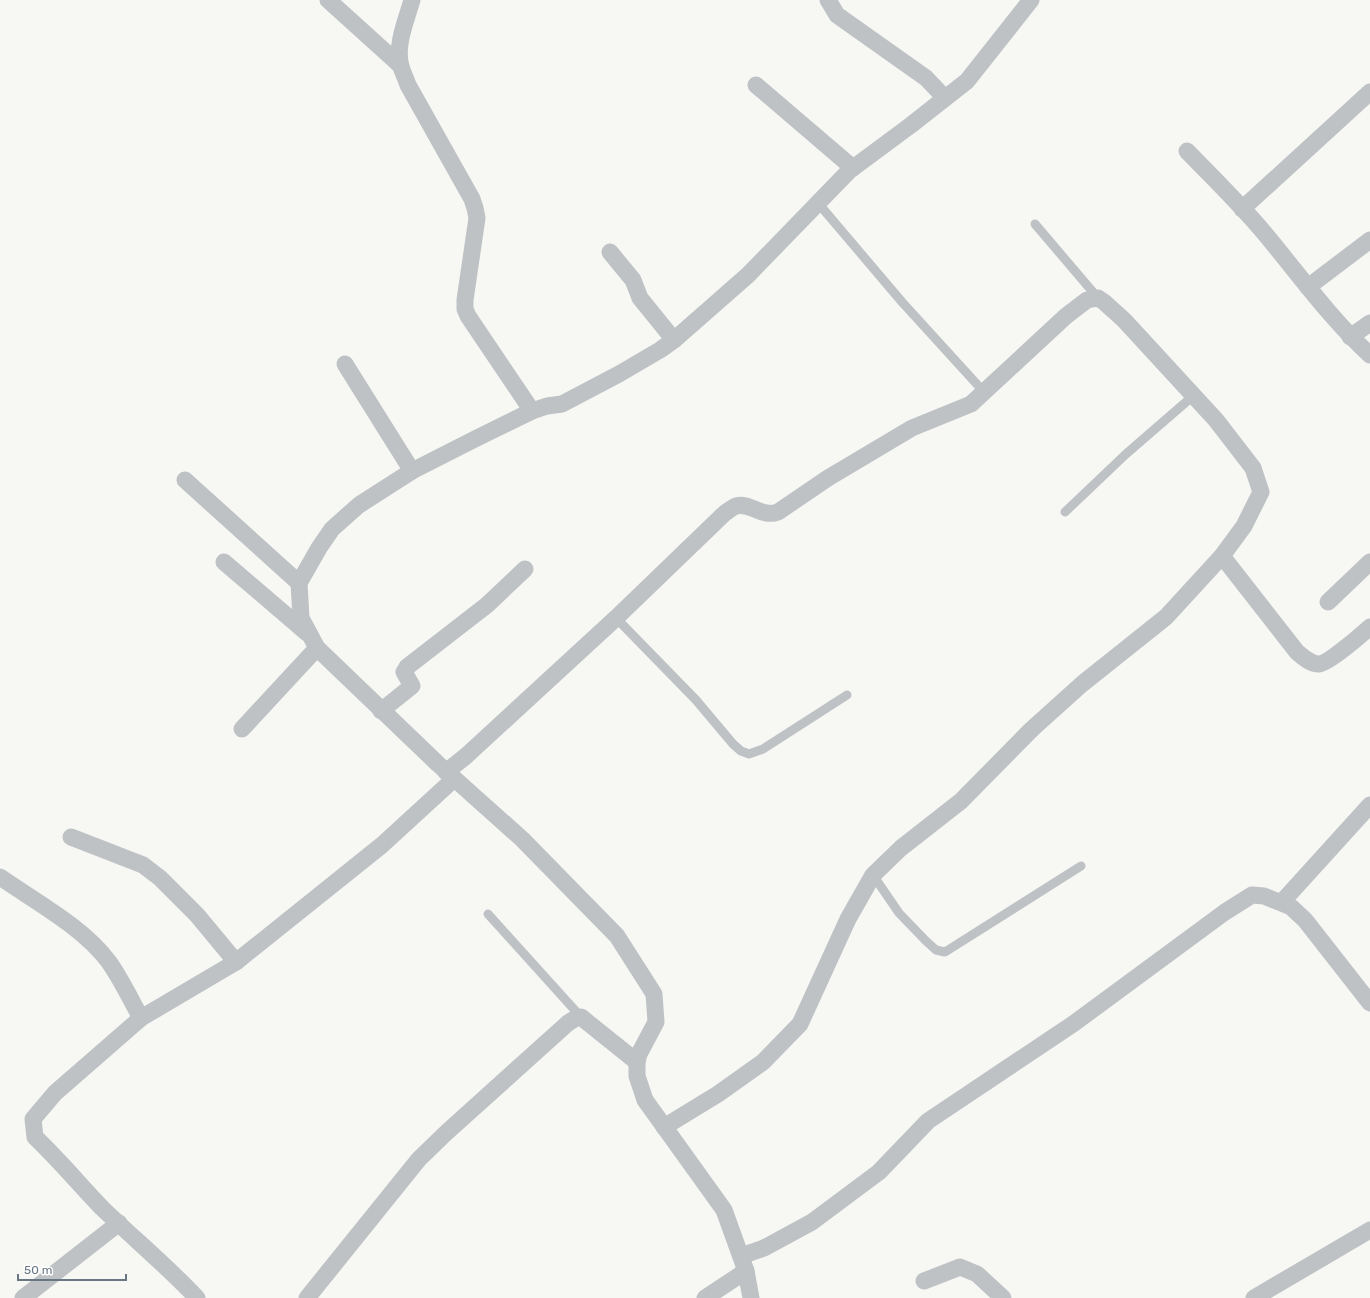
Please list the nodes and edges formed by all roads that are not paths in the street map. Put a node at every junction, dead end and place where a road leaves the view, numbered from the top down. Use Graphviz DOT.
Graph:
graph roads {
  1 [pos="328,0"];
  2 [pos="412,0"];
  3 [pos="828,0"];
  4 [pos="1031,0"];
  5 [pos="401,66"];
  6 [pos="756,85"];
  7 [pos="1370,92"];
  8 [pos="945,98"];
  9 [pos="1187,150"];
  10 [pos="853,168"];
  11 [pos="818,203"];
  12 [pos="1242,209"];
  13 [pos="1035,224"];
  14 [pos="1370,240"];
  15 [pos="610,252"];
  16 [pos="1308,288"];
  17 [pos="1098,298"];
  18 [pos="1370,323"];
  19 [pos="1350,337"];
  20 [pos="674,340"];
  21 [pos="1370,355"];
  22 [pos="345,364"];
  23 [pos="984,392"];
  24 [pos="1193,396"];
  25 [pos="532,411"];
  26 [pos="412,472"];
  27 [pos="185,480"];
  28 [pos="1065,512"];
  29 [pos="1222,556"];
  30 [pos="224,562"];
  31 [pos="1370,562"];
  32 [pos="525,570"];
  33 [pos="299,583"];
  34 [pos="1328,602"];
  35 [pos="616,618"];
  36 [pos="1370,627"];
  37 [pos="313,641"];
  38 [pos="847,695"];
  39 [pos="381,711"];
  40 [pos="242,729"];
  41 [pos="450,775"];
  42 [pos="1370,805"];
  43 [pos="71,837"];
  44 [pos="1081,866"];
  45 [pos="873,875"];
  46 [pos="0,877"];
  47 [pos="1282,902"];
  48 [pos="488,914"];
  49 [pos="236,962"];
  50 [pos="1370,1003"];
  51 [pos="581,1017"];
  52 [pos="141,1018"];
  53 [pos="637,1062"];
  54 [pos="664,1127"];
  55 [pos="119,1223"];
  56 [pos="1370,1230"];
  57 [pos="744,1263"];
  58 [pos="924,1281"];
  59 [pos="24,1298"];
  60 [pos="197,1298"];
  61 [pos="307,1298"];
  62 [pos="705,1298"];
  63 [pos="751,1298"];
  64 [pos="1003,1298"];
  65 [pos="1254,1298"];
  1 -- 5 [label="street"];
  2 -- 5 [label="street"];
  3 -- 8 [label="street"];
  4 -- 8 [label="street"];
  5 -- 25 [label="street"];
  6 -- 10 [label="street"];
  7 -- 12 [label="street"];
  8 -- 10 [label="street"];
  9 -- 12 [label="street"];
  10 -- 11 [label="street"];
  11 -- 20 [label="street"];
  11 -- 23 [label="lane"];
  12 -- 16 [label="street"];
  13 -- 17 [label="lane"];
  14 -- 16 [label="street"];
  15 -- 20 [label="street"];
  16 -- 19 [label="street"];
  17 -- 23 [label="street"];
  17 -- 24 [label="street"];
  18 -- 19 [label="street"];
  19 -- 21 [label="street"];
  20 -- 25 [label="street"];
  22 -- 26 [label="street"];
  23 -- 35 [label="street"];
  24 -- 28 [label="lane"];
  24 -- 29 [label="street"];
  25 -- 26 [label="street"];
  26 -- 33 [label="street"];
  27 -- 33 [label="street"];
  29 -- 36 [label="street"];
  29 -- 45 [label="street"];
  30 -- 37 [label="street"];
  31 -- 34 [label="street"];
  32 -- 39 [label="street"];
  33 -- 37 [label="street"];
  35 -- 38 [label="lane"];
  35 -- 41 [label="street"];
  37 -- 39 [label="street"];
  37 -- 40 [label="street"];
  39 -- 41 [label="street"];
  41 -- 49 [label="street"];
  41 -- 53 [label="street"];
  42 -- 47 [label="street"];
  43 -- 49 [label="street"];
  44 -- 45 [label="lane"];
  45 -- 54 [label="street"];
  46 -- 52 [label="street"];
  47 -- 50 [label="street"];
  47 -- 57 [label="street"];
  48 -- 51 [label="lane"];
  49 -- 52 [label="street"];
  51 -- 53 [label="street"];
  51 -- 61 [label="street"];
  52 -- 55 [label="street"];
  53 -- 54 [label="street"];
  54 -- 57 [label="street"];
  55 -- 59 [label="street"];
  55 -- 60 [label="street"];
  56 -- 65 [label="street"];
  57 -- 62 [label="street"];
  57 -- 63 [label="street"];
  58 -- 64 [label="street"];
}
